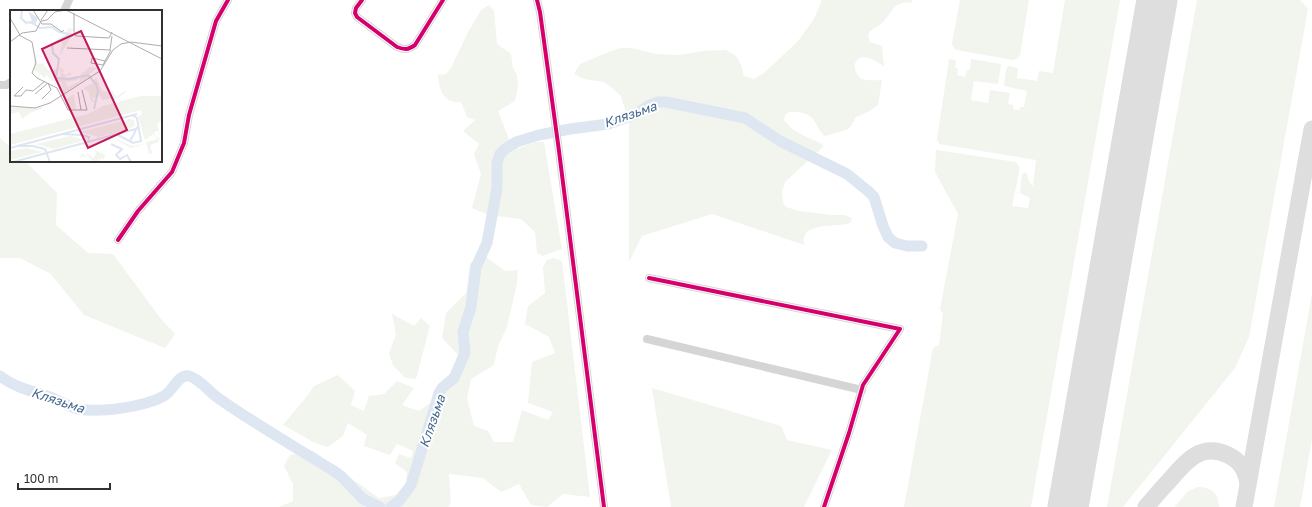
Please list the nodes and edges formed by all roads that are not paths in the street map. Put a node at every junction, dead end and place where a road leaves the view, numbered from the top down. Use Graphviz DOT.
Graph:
graph roads {
  1 [pos="69,0"];
  2 [pos="228,0"];
  3 [pos="362,0"];
  4 [pos="443,0"];
  5 [pos="537,0"];
  6 [pos="64,10"];
  7 [pos="10,83"];
  8 [pos="0,85"];
  9 [pos="118,240"];
  10 [pos="649,278"];
  11 [pos="647,339"];
  12 [pos="862,390"];
  13 [pos="604,507"];
  14 [pos="824,507"];
  1 -- 6 [label="street"];
  2 -- 9 [label="street"];
  3 -- 4 [label="street"];
  5 -- 13 [label="street"];
  7 -- 8 [label="street"];
  10 -- 12 [label="street"];
  11 -- 12 [label="street"];
  12 -- 14 [label="street"];
}
